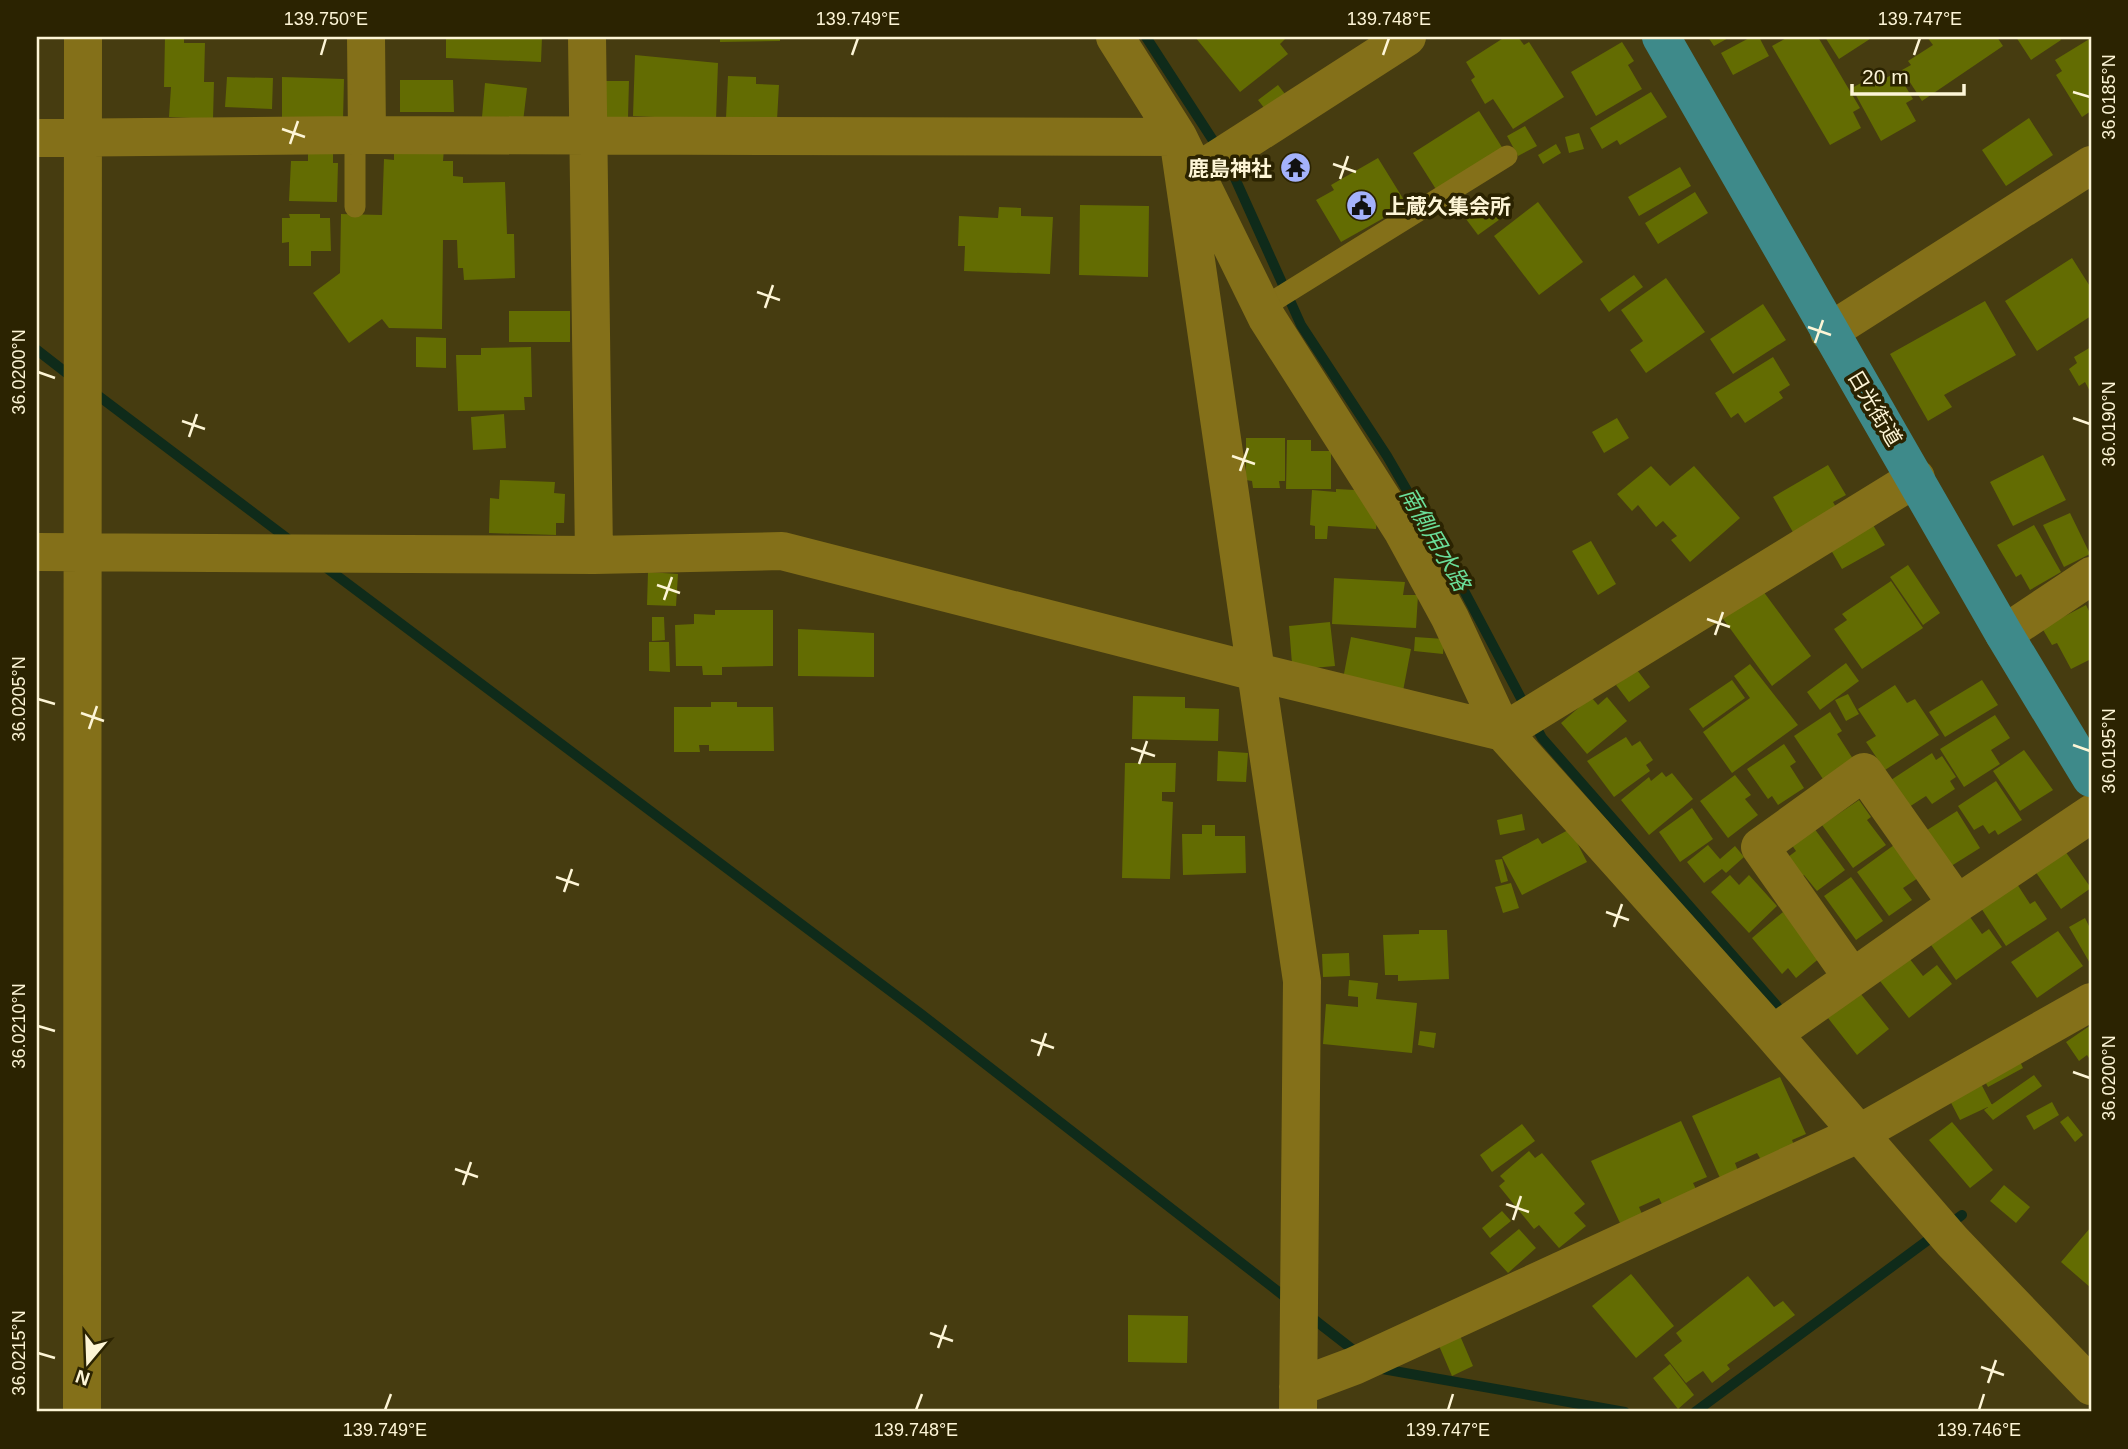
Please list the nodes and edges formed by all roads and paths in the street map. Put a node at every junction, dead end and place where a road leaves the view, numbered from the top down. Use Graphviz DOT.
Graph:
graph roads {
  1 [pos="83,37"];
  2 [pos="366,37"];
  3 [pos="587,37"];
  4 [pos="1115,37"];
  5 [pos="1407,37"];
  6 [pos="1661,37"];
  7 [pos="361,135"];
  8 [pos="587,136"];
  9 [pos="1178,136"];
  10 [pos="83,137"];
  11 [pos="37,138"];
  12 [pos="1507,156"];
  13 [pos="1218,159"];
  14 [pos="2091,165"];
  15 [pos="355,207"];
  16 [pos="1268,305"];
  17 [pos="1829,332"];
  18 [pos="1916,478"];
  19 [pos="37,552"];
  20 [pos="83,552"];
  21 [pos="594,555"];
  22 [pos="2091,576"];
  23 [pos="2004,634"];
  24 [pos="1256,672"];
  25 [pos="1521,721"];
  26 [pos="2091,779"];
  27 [pos="2091,814"];
  28 [pos="1957,904"];
  29 [pos="1852,977"];
  30 [pos="2091,1002"];
  31 [pos="1773,1034"];
  32 [pos="1860,1133"];
  33 [pos="2091,1386"];
  34 [pos="2091,1391"];
  35 [pos="1298,1400"];
  36 [pos="82,1412"];
  37 [pos="2091,1412"];
  1 -- 10 [label="street"];
  2 -- 7 [label="street"];
  3 -- 8 [label="street"];
  4 -- 9 [label="street"];
  5 -- 13 [label="street"];
  6 -- 17 [label="highway, 日光街道"];
  7 -- 8 [label="street"];
  7 -- 10 [label="street"];
  7 -- 15 [label="lane"];
  8 -- 9 [label="street"];
  8 -- 21 [label="street"];
  9 -- 13 [label="street"];
  9 -- 24 [label="street"];
  10 -- 11 [label="street"];
  10 -- 20 [label="street"];
  12 -- 16 [label="lane"];
  13 -- 16 [label="street"];
  14 -- 17 [label="street"];
  16 -- 25 [label="street"];
  17 -- 18 [label="highway, 日光街道"];
  18 -- 23 [label="highway, 日光街道"];
  18 -- 25 [label="street"];
  19 -- 20 [label="street"];
  20 -- 21 [label="street"];
  20 -- 36 [label="street"];
  21 -- 24 [label="street"];
  22 -- 23 [label="street"];
  23 -- 26 [label="highway, 日光街道"];
  24 -- 25 [label="street"];
  24 -- 35 [label="street"];
  25 -- 31 [label="street"];
  27 -- 28 [label="street"];
  28 -- 29 [label="street"];
  28 -- 29 [label="street"];
  29 -- 31 [label="street"];
  30 -- 32 [label="street"];
  31 -- 32 [label="street"];
  32 -- 33 [label="street"];
  32 -- 35 [label="street"];
  34 -- 37 [label="street"];
}
